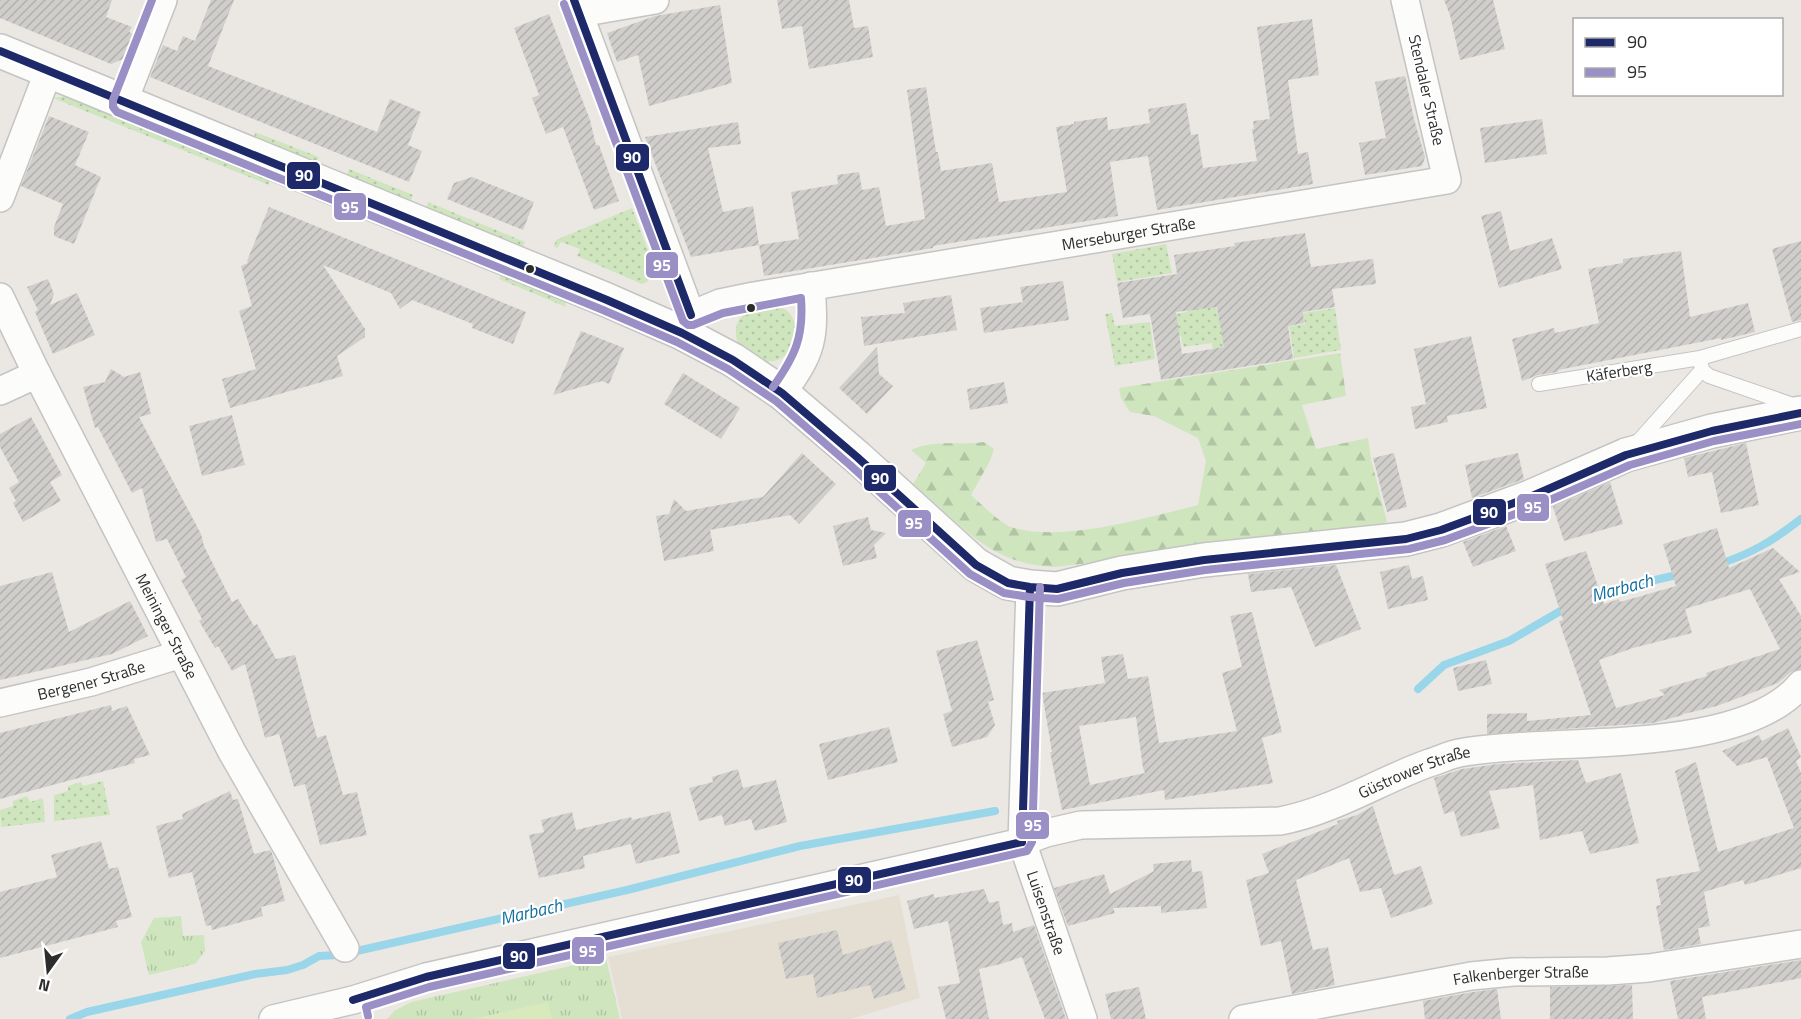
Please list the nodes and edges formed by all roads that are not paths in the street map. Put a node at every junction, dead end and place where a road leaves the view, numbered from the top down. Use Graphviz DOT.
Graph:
graph roads {
  1 [pos="163,0"];
  2 [pos="655,0"];
  3 [pos="1406,0"];
  4 [pos="577,7"];
  5 [pos="0,51"];
  6 [pos="48,70"];
  7 [pos="123,103"];
  8 [pos="1447,180"];
  9 [pos="0,198"];
  10 [pos="811,286"];
  11 [pos="0,297"];
  12 [pos="686,324"];
  13 [pos="1801,329"];
  14 [pos="1701,364"];
  15 [pos="37,374"];
  16 [pos="1539,384"];
  17 [pos="0,391"];
  18 [pos="782,393"];
  19 [pos="1801,407"];
  20 [pos="1801,413"];
  21 [pos="1626,455"];
  22 [pos="1030,587"];
  23 [pos="181,654"];
  24 [pos="1801,684"];
  25 [pos="0,703"];
  26 [pos="1022,842"];
  27 [pos="1801,944"];
  28 [pos="345,948"];
  29 [pos="356,1009"];
  30 [pos="273,1019"];
  31 [pos="1083,1019"];
  32 [pos="1243,1019"];
  1 -- 7 [label="street"];
  2 -- 4 [label="street"];
  3 -- 8 [label="street, Stendaler Straße"];
  4 -- 12 [label="street"];
  5 -- 6 [label="street"];
  6 -- 7 [label="street"];
  6 -- 9 [label="street"];
  7 -- 12 [label="street"];
  8 -- 10 [label="street, Merseburger Straße"];
  10 -- 12 [label="street, Merseburger Straße"];
  10 -- 18 [label="street"];
  11 -- 15 [label="street, Meininger Straße"];
  12 -- 18 [label="street"];
  13 -- 14 [label="lane, Käferberg"];
  14 -- 16 [label="lane, Käferberg"];
  14 -- 19 [label="lane"];
  14 -- 21 [label="lane"];
  15 -- 17 [label="street"];
  15 -- 23 [label="street, Meininger Straße"];
  18 -- 22 [label="street"];
  20 -- 21 [label="street"];
  21 -- 22 [label="street"];
  22 -- 26 [label="street, Luisenstraße"];
  23 -- 25 [label="street, Bergener Straße"];
  23 -- 28 [label="street, Meininger Straße"];
  24 -- 26 [label="street, Güstrower Straße"];
  26 -- 29 [label="street, Güstrower Straße"];
  26 -- 31 [label="street, Luisenstraße"];
  27 -- 32 [label="street, Falkenberger Straße"];
  29 -- 30 [label="street, Güstrower Straße"];
}
